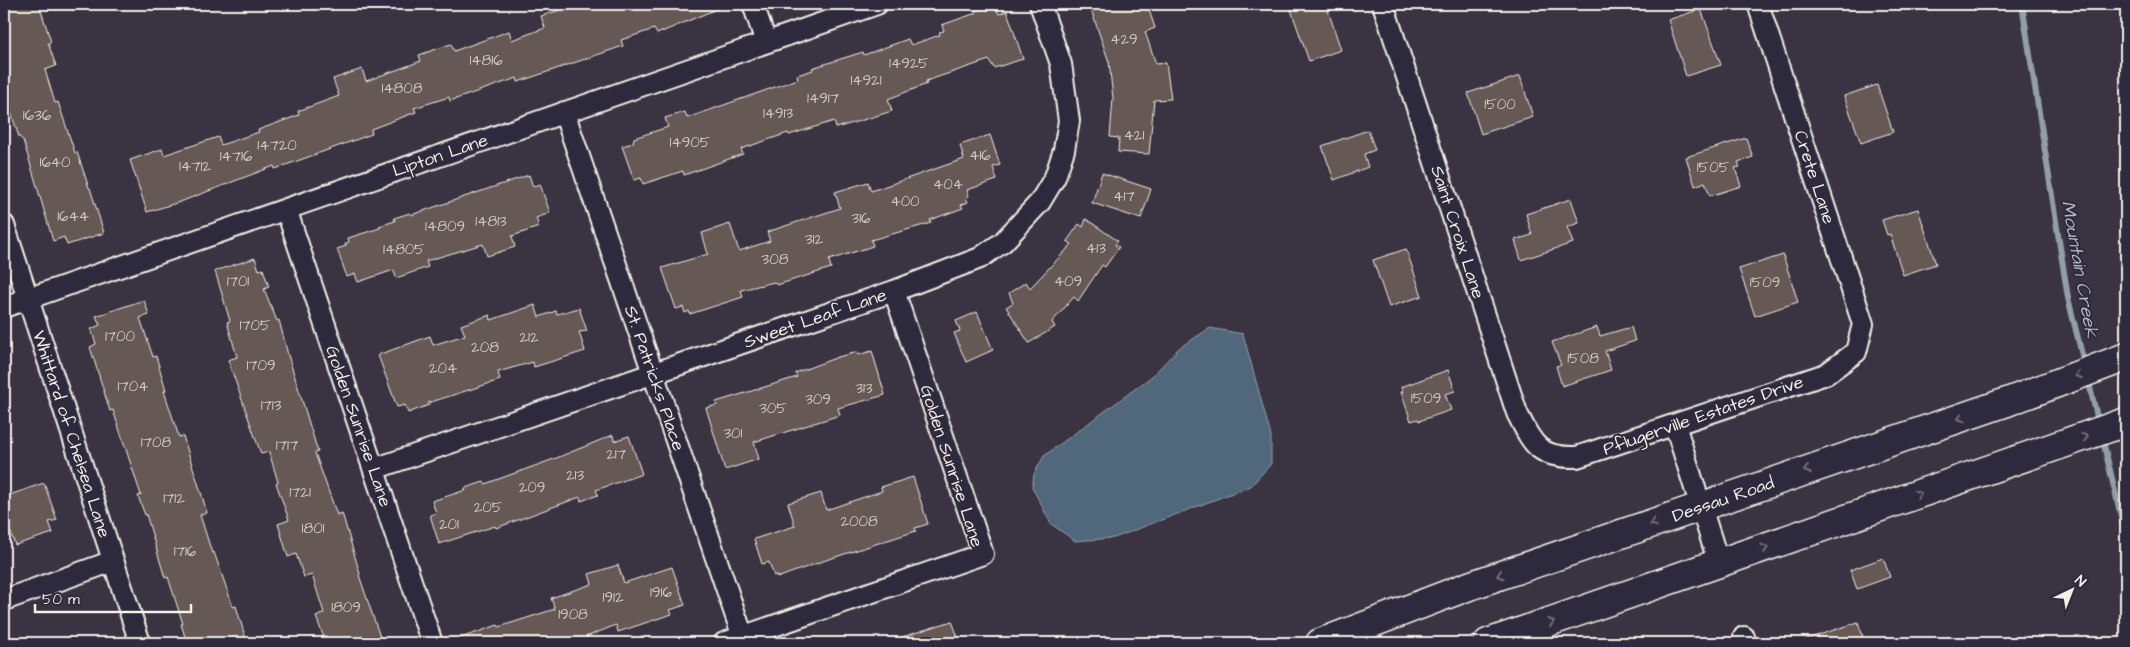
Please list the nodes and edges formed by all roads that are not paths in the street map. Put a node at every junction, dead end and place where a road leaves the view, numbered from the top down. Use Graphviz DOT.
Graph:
graph roads {
  1 [pos="753,4"];
  2 [pos="877,4"];
  3 [pos="1040,4"];
  4 [pos="1383,4"];
  5 [pos="1758,4"];
  6 [pos="766,42"];
  7 [pos="564,112"];
  8 [pos="286,209"];
  9 [pos="4,225"];
  10 [pos="894,291"];
  11 [pos="27,298"];
  12 [pos="4,307"];
  13 [pos="1856,352"];
  14 [pos="2125,358"];
  15 [pos="654,375"];
  16 [pos="2126,422"];
  17 [pos="1676,425"];
  18 [pos="1544,453"];
  19 [pos="374,469"];
  20 [pos="1701,506"];
  21 [pos="113,561"];
  22 [pos="1719,564"];
  23 [pos="4,600"];
  24 [pos="737,641"];
  25 [pos="140,643"];
  26 [pos="432,643"];
  27 [pos="1320,643"];
  28 [pos="1488,643"];
  1 -- 6 [label="street"];
  2 -- 6 [label="street, Lipton Lane"];
  3 -- 10 [label="street, Sweet Leaf Lane"];
  4 -- 18 [label="street, Saint Croix Lane"];
  5 -- 13 [label="street, Crete Lane"];
  6 -- 7 [label="street, Lipton Lane"];
  7 -- 8 [label="street, Lipton Lane"];
  7 -- 15 [label="street, St. Patricks Place"];
  8 -- 11 [label="street, Lipton Lane"];
  8 -- 19 [label="street, Golden Sunrise Lane"];
  9 -- 11 [label="street, Whittard of Chelsea Lane"];
  10 -- 15 [label="street, Sweet Leaf Lane"];
  10 -- 24 [label="street, Golden Sunrise Lane"];
  11 -- 12 [label="street, Lipton Lane"];
  11 -- 21 [label="street, Whittard of Chelsea Lane"];
  13 -- 17 [label="street, Pflugerville Estates Drive"];
  14 -- 20 [label="main road, Dessau Road, one-way"];
  15 -- 19 [label="street, Sweet Leaf Lane"];
  15 -- 24 [label="street, St. Patricks Place"];
  22 -- 16 [label="main road, one-way"];
  17 -- 18 [label="street, Pflugerville Estates Drive"];
  17 -- 20 [label="street"];
  19 -- 26 [label="street, Golden Sunrise Lane"];
  20 -- 22 [label="street"];
  20 -- 27 [label="main road, Dessau Road, one-way"];
  21 -- 23 [label="street"];
  21 -- 25 [label="street, Whittard of Chelsea Lane"];
  28 -- 22 [label="main road, one-way"];
}
